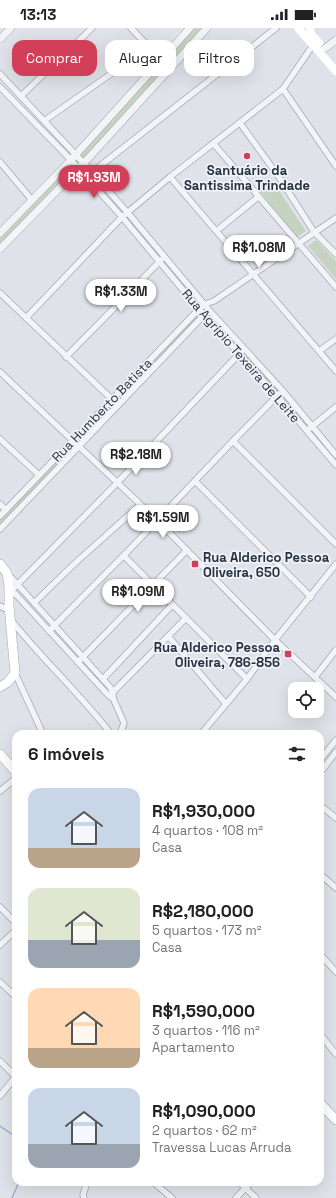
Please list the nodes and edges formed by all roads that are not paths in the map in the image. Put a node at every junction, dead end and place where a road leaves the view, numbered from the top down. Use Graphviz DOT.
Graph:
graph roads {
  1 [pos="11,28"];
  2 [pos="92,28"];
  3 [pos="131,28"];
  4 [pos="190,28"];
  5 [pos="207,28"];
  6 [pos="276,28"];
  7 [pos="298,28"];
  8 [pos="310,28"];
  9 [pos="0,39"];
  10 [pos="142,40"];
  11 [pos="336,40"];
  12 [pos="176,43"];
  13 [pos="313,45"];
  14 [pos="324,49"];
  15 [pos="336,64"];
  16 [pos="336,71"];
  17 [pos="0,74"];
  18 [pos="108,76"];
  19 [pos="146,76"];
  20 [pos="0,87"];
  21 [pos="283,89"];
  22 [pos="21,96"];
  23 [pos="44,121"];
  24 [pos="240,123"];
  25 [pos="213,143"];
  26 [pos="73,157"];
  27 [pos="0,162"];
  28 [pos="84,163"];
  29 [pos="336,166"];
  30 [pos="78,169"];
  31 [pos="92,172"];
  32 [pos="86,177"];
  33 [pos="170,177"];
  34 [pos="258,197"];
  35 [pos="32,200"];
  36 [pos="128,213"];
  37 [pos="122,217"];
  38 [pos="336,218"];
  39 [pos="220,228"];
  40 [pos="314,232"];
  41 [pos="0,233"];
  42 [pos="297,243"];
  43 [pos="0,249"];
  44 [pos="336,254"];
  45 [pos="164,256"];
  46 [pos="159,261"];
  47 [pos="253,274"];
  48 [pos="336,287"];
  49 [pos="0,293"];
  50 [pos="214,301"];
  51 [pos="205,304"];
  52 [pos="199,309"];
  53 [pos="209,310"];
  54 [pos="204,315"];
  55 [pos="26,318"];
  56 [pos="336,339"];
  57 [pos="244,349"];
  58 [pos="319,351"];
  59 [pos="239,354"];
  60 [pos="66,357"];
  61 [pos="336,371"];
  62 [pos="0,372"];
  63 [pos="283,391"];
  64 [pos="277,396"];
  65 [pos="112,399"];
  66 [pos="118,405"];
  67 [pos="336,407"];
  68 [pos="312,426"];
  69 [pos="307,431"];
  70 [pos="0,439"];
  71 [pos="72,441"];
  72 [pos="233,441"];
  73 [pos="78,446"];
  74 [pos="336,455"];
  75 [pos="336,465"];
  76 [pos="39,475"];
  77 [pos="195,481"];
  78 [pos="117,483"];
  79 [pos="0,504"];
  80 [pos="140,505"];
  81 [pos="6,510"];
  82 [pos="0,516"];
  83 [pos="157,520"];
  84 [pos="0,529"];
  85 [pos="336,544"];
  86 [pos="187,550"];
  87 [pos="124,556"];
  88 [pos="0,564"];
  89 [pos="336,564"];
  90 [pos="153,585"];
  91 [pos="13,587"];
  92 [pos="311,597"];
  93 [pos="34,603"];
  94 [pos="172,605"];
  95 [pos="0,606"];
  96 [pos="10,615"];
  97 [pos="186,618"];
  98 [pos="55,625"];
  99 [pos="49,631"];
  100 [pos="168,636"];
  101 [pos="275,640"];
  102 [pos="336,650"];
  103 [pos="84,657"];
  104 [pos="78,662"];
  105 [pos="16,673"];
  106 [pos="315,678"];
  107 [pos="103,679"];
  108 [pos="247,679"];
  109 [pos="0,687"];
  110 [pos="112,695"];
  111 [pos="336,697"];
  112 [pos="226,704"];
  113 [pos="41,730"];
  114 [pos="108,730"];
  115 [pos="121,730"];
  116 [pos="204,730"];
  117 [pos="335,741"];
  118 [pos="336,752"];
  119 [pos="0,754"];
  120 [pos="324,755"];
  121 [pos="12,768"];
  122 [pos="324,768"];
  123 [pos="12,781"];
  124 [pos="0,791"];
  125 [pos="324,808"];
  126 [pos="336,818"];
  127 [pos="324,878"];
  128 [pos="336,888"];
  129 [pos="0,907"];
  130 [pos="12,920"];
  131 [pos="12,934"];
  132 [pos="0,945"];
  133 [pos="324,958"];
  134 [pos="336,972"];
  135 [pos="0,982"];
  136 [pos="12,993"];
  137 [pos="324,1039"];
  138 [pos="336,1054"];
  139 [pos="0,1061"];
  140 [pos="12,1073"];
  141 [pos="12,1082"];
  142 [pos="0,1096"];
  143 [pos="324,1108"];
  144 [pos="336,1120"];
  145 [pos="86,1186"];
  146 [pos="158,1186"];
  147 [pos="245,1188"];
  148 [pos="83,1196"];
  149 [pos="172,1198"];
  150 [pos="236,1198"];
  151 [pos="256,1198"];
  1 -- 9 [label="street"];
  2 -- 22 [label="street"];
  3 -- 10 [label="street"];
  4 -- 12 [label="street"];
  5 -- 28 [label="street"];
  6 -- 31 [label="street"];
  7 -- 13 [label="main road"];
  8 -- 14 [label="main road"];
  11 -- 14 [label="street"];
  13 -- 16 [label="main road"];
  13 -- 21 [label="street"];
  14 -- 15 [label="main road"];
  17 -- 22 [label="street, Rua Agrípio Texeira de Leite"];
  18 -- 23 [label="street"];
  19 -- 26 [label="street"];
  20 -- 26 [label="street, Rua Agrípio Texeira de Leite"];
  21 -- 24 [label="street"];
  21 -- 29 [label="street"];
  22 -- 23 [label="street, Rua Agrípio Texeira de Leite"];
  23 -- 26 [label="street, Rua Agrípio Texeira de Leite"];
  24 -- 25 [label="street"];
  24 -- 40 [label="street"];
  25 -- 33 [label="street"];
  25 -- 34 [label="street"];
  26 -- 28 [label="street, Rua Agrípio Texeira de Leite"];
  26 -- 30 [label="street, Rua Agrípio Texeira de Leite"];
  26 -- 35 [label="street"];
  27 -- 35 [label="street"];
  28 -- 30 [label="street"];
  28 -- 31 [label="street, Rua Agrípio Texeira de Leite"];
  30 -- 32 [label="street, Rua Agrípio Texeira de Leite"];
  30 -- 43 [label="street"];
  31 -- 32 [label="street"];
  31 -- 36 [label="street, Rua Agrípio Texeira de Leite"];
  32 -- 37 [label="street, Rua Agrípio Texeira de Leite"];
  33 -- 36 [label="street"];
  33 -- 47 [label="street"];
  34 -- 39 [label="street"];
  34 -- 42 [label="street"];
  35 -- 41 [label="street"];
  36 -- 37 [label="street"];
  36 -- 45 [label="street, Rua Agrípio Texeira de Leite"];
  37 -- 46 [label="street, Rua Agrípio Texeira de Leite"];
  37 -- 55 [label="street"];
  38 -- 40 [label="street"];
  40 -- 42 [label="street"];
  40 -- 44 [label="street"];
  42 -- 47 [label="street"];
  42 -- 48 [label="street"];
  45 -- 46 [label="street"];
  45 -- 51 [label="street, Rua Agrípio Texeira de Leite"];
  46 -- 52 [label="street, Rua Agrípio Texeira de Leite"];
  46 -- 60 [label="street"];
  47 -- 50 [label="street"];
  47 -- 58 [label="street"];
  49 -- 55 [label="street"];
  50 -- 51 [label="street"];
  50 -- 53 [label="street, Rua Humberto Batista"];
  51 -- 52 [label="street, Rua Humberto Batista"];
  51 -- 53 [label="street, Rua Agrípio Texeira de Leite"];
  52 -- 54 [label="street, Rua Agrípio Texeira de Leite"];
  52 -- 65 [label="street, Rua Humberto Batista"];
  53 -- 54 [label="street, Rua Humberto Batista"];
  53 -- 57 [label="street, Rua Agrípio Texeira de Leite"];
  54 -- 59 [label="street, Rua Agrípio Texeira de Leite"];
  54 -- 66 [label="street, Rua Humberto Batista"];
  55 -- 60 [label="street"];
  56 -- 58 [label="street"];
  57 -- 59 [label="street"];
  57 -- 63 [label="street, Rua Agrípio Texeira de Leite"];
  58 -- 61 [label="street"];
  59 -- 64 [label="street, Rua Agrípio Texeira de Leite"];
  59 -- 78 [label="street"];
  60 -- 65 [label="street"];
  62 -- 71 [label="street"];
  63 -- 64 [label="street"];
  63 -- 68 [label="street, Rua Agrípio Texeira de Leite"];
  64 -- 69 [label="street, Rua Agrípio Texeira de Leite"];
  64 -- 72 [label="street"];
  65 -- 66 [label="street"];
  65 -- 71 [label="street, Rua Humberto Batista"];
  66 -- 73 [label="street, Rua Humberto Batista"];
  67 -- 68 [label="street"];
  68 -- 69 [label="street"];
  68 -- 74 [label="street, Rua Agrípio Texeira de Leite"];
  69 -- 75 [label="street, Rua Agrípio Texeira de Leite"];
  70 -- 76 [label="street"];
  71 -- 73 [label="street"];
  71 -- 76 [label="street, Rua Humberto Batista"];
  72 -- 77 [label="street"];
  72 -- 85 [label="street"];
  73 -- 78 [label="street"];
  73 -- 84 [label="street, Rua Humberto Batista"];
  76 -- 81 [label="street, Rua Humberto Batista"];
  77 -- 83 [label="street"];
  77 -- 92 [label="street"];
  78 -- 80 [label="street"];
  78 -- 91 [label="street"];
  79 -- 81 [label="street"];
  80 -- 83 [label="street"];
  80 -- 93 [label="street"];
  81 -- 82 [label="street, Rua Humberto Batista"];
  83 -- 86 [label="street"];
  83 -- 87 [label="street"];
  86 -- 90 [label="street"];
  86 -- 101 [label="street"];
  87 -- 90 [label="street"];
  87 -- 98 [label="street"];
  88 -- 91 [label="main road"];
  89 -- 92 [label="street"];
  90 -- 94 [label="street"];
  90 -- 103 [label="street"];
  91 -- 93 [label="street"];
  91 -- 96 [label="main road"];
  91 -- 99 [label="street"];
  92 -- 101 [label="street"];
  93 -- 98 [label="street"];
  94 -- 97 [label="street"];
  94 -- 107 [label="street"];
  95 -- 96 [label="street"];
  96 -- 105 [label="main road"];
  96 -- 114 [label="street"];
  97 -- 100 [label="street"];
  97 -- 108 [label="street"];
  98 -- 99 [label="street"];
  98 -- 103 [label="street"];
  99 -- 104 [label="street"];
  100 -- 110 [label="street"];
  100 -- 112 [label="street"];
  101 -- 106 [label="street"];
  101 -- 108 [label="street"];
  102 -- 106 [label="street"];
  103 -- 104 [label="street"];
  103 -- 107 [label="street"];
  104 -- 110 [label="street"];
  105 -- 109 [label="main road"];
  105 -- 113 [label="street"];
  106 -- 111 [label="street"];
  107 -- 110 [label="street"];
  108 -- 112 [label="street"];
  110 -- 115 [label="street"];
  112 -- 116 [label="street"];
  117 -- 120 [label="street"];
  118 -- 122 [label="street"];
  119 -- 121 [label="main road"];
  123 -- 124 [label="street"];
  125 -- 126 [label="street"];
  127 -- 128 [label="street"];
  129 -- 130 [label="street"];
  131 -- 132 [label="street"];
  133 -- 134 [label="street"];
  135 -- 136 [label="street"];
  137 -- 138 [label="street"];
  139 -- 140 [label="street"];
  141 -- 142 [label="street"];
  143 -- 144 [label="main road"];
  145 -- 148 [label="street"];
  146 -- 149 [label="street"];
  147 -- 150 [label="street"];
  147 -- 151 [label="street"];
}
